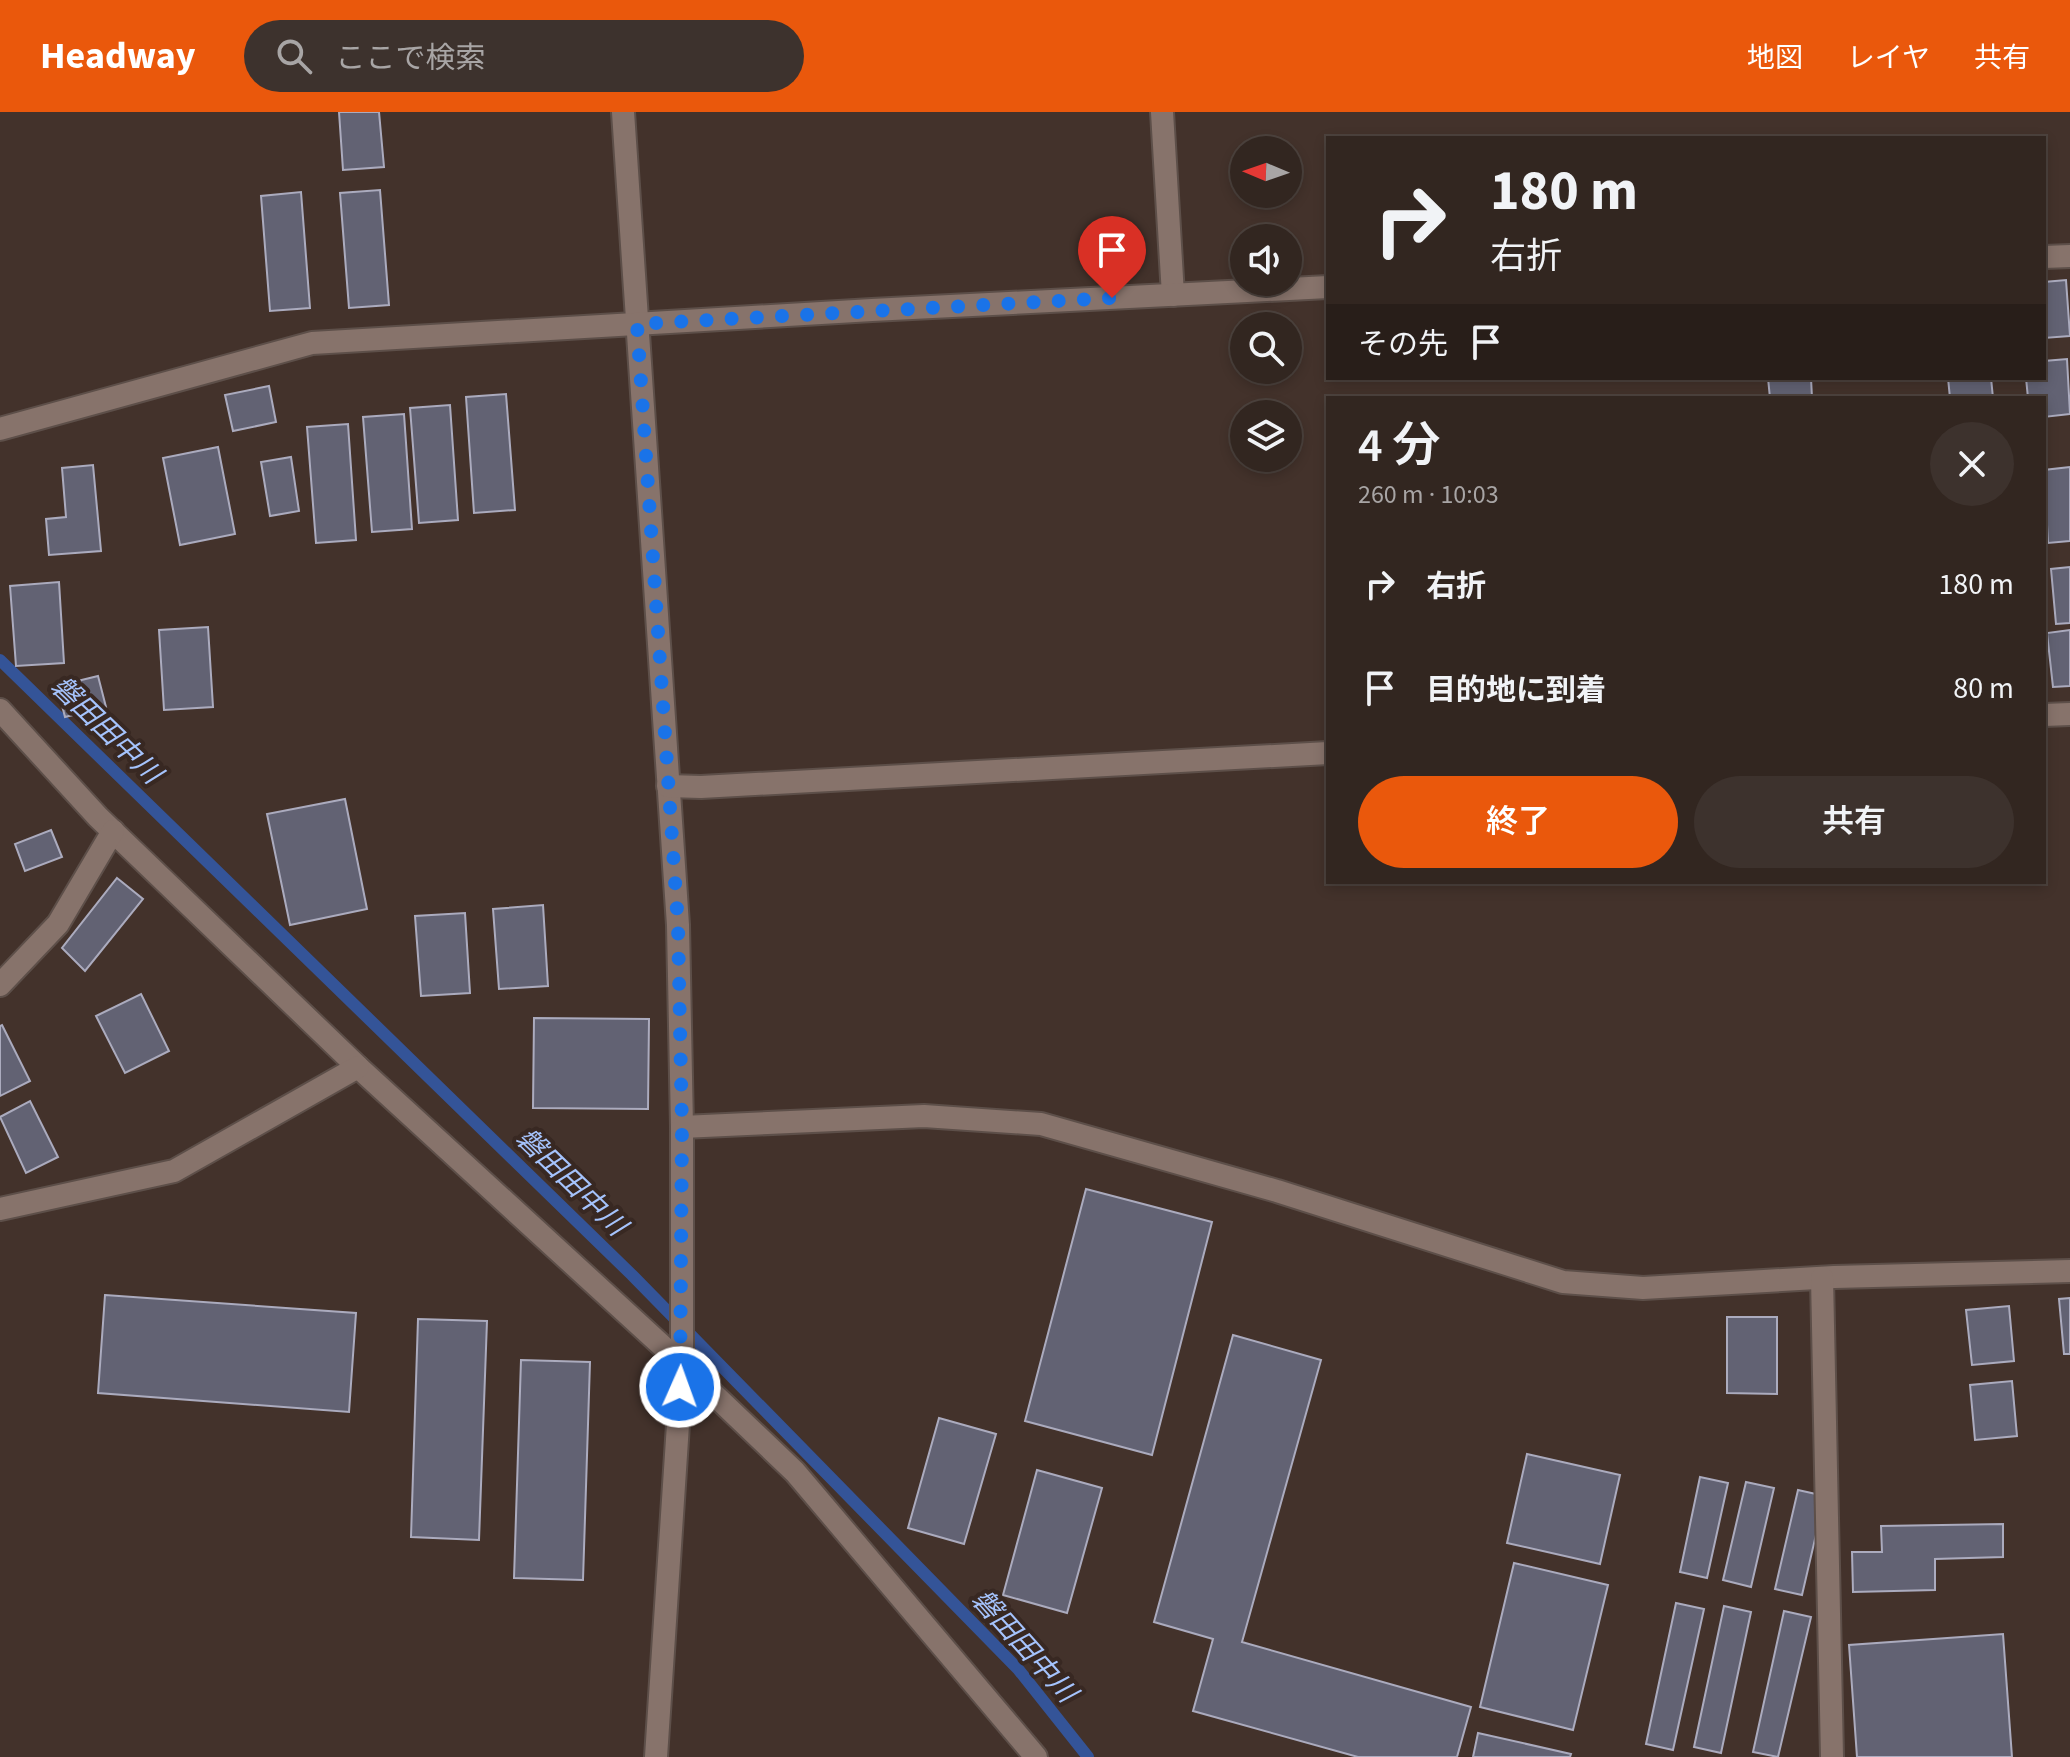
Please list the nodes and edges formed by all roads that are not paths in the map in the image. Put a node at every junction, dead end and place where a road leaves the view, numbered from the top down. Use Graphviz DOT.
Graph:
graph roads {
  1 [pos="623,112"];
  2 [pos="1162,112"];
  3 [pos="2070,256"];
  4 [pos="2046,257"];
  5 [pos="1326,287"];
  6 [pos="1173,295"];
  7 [pos="637,324"];
  8 [pos="0,429"];
  9 [pos="0,710"];
  10 [pos="2070,714"];
  11 [pos="2046,715"];
  12 [pos="1326,753"];
  13 [pos="668,786"];
  14 [pos="113,831"];
  15 [pos="0,985"];
  16 [pos="358,1067"];
  17 [pos="682,1127"];
  18 [pos="0,1209"];
  19 [pos="2070,1271"];
  20 [pos="1822,1278"];
  21 [pos="682,1364"];
  22 [pos="656,1757"];
  23 [pos="1036,1757"];
  24 [pos="1832,1757"];
  1 -- 7 [label="street"];
  2 -- 6 [label="street"];
  3 -- 4 [label="street"];
  5 -- 6 [label="street"];
  6 -- 7 [label="street"];
  7 -- 8 [label="street"];
  7 -- 13 [label="street"];
  9 -- 14 [label="street"];
  10 -- 11 [label="street"];
  12 -- 13 [label="street"];
  13 -- 17 [label="street"];
  14 -- 15 [label="street"];
  14 -- 16 [label="street"];
  16 -- 18 [label="street"];
  16 -- 21 [label="street"];
  17 -- 20 [label="street"];
  17 -- 21 [label="street"];
  19 -- 20 [label="street"];
  20 -- 24 [label="street"];
  21 -- 22 [label="street"];
  21 -- 23 [label="street"];
}
